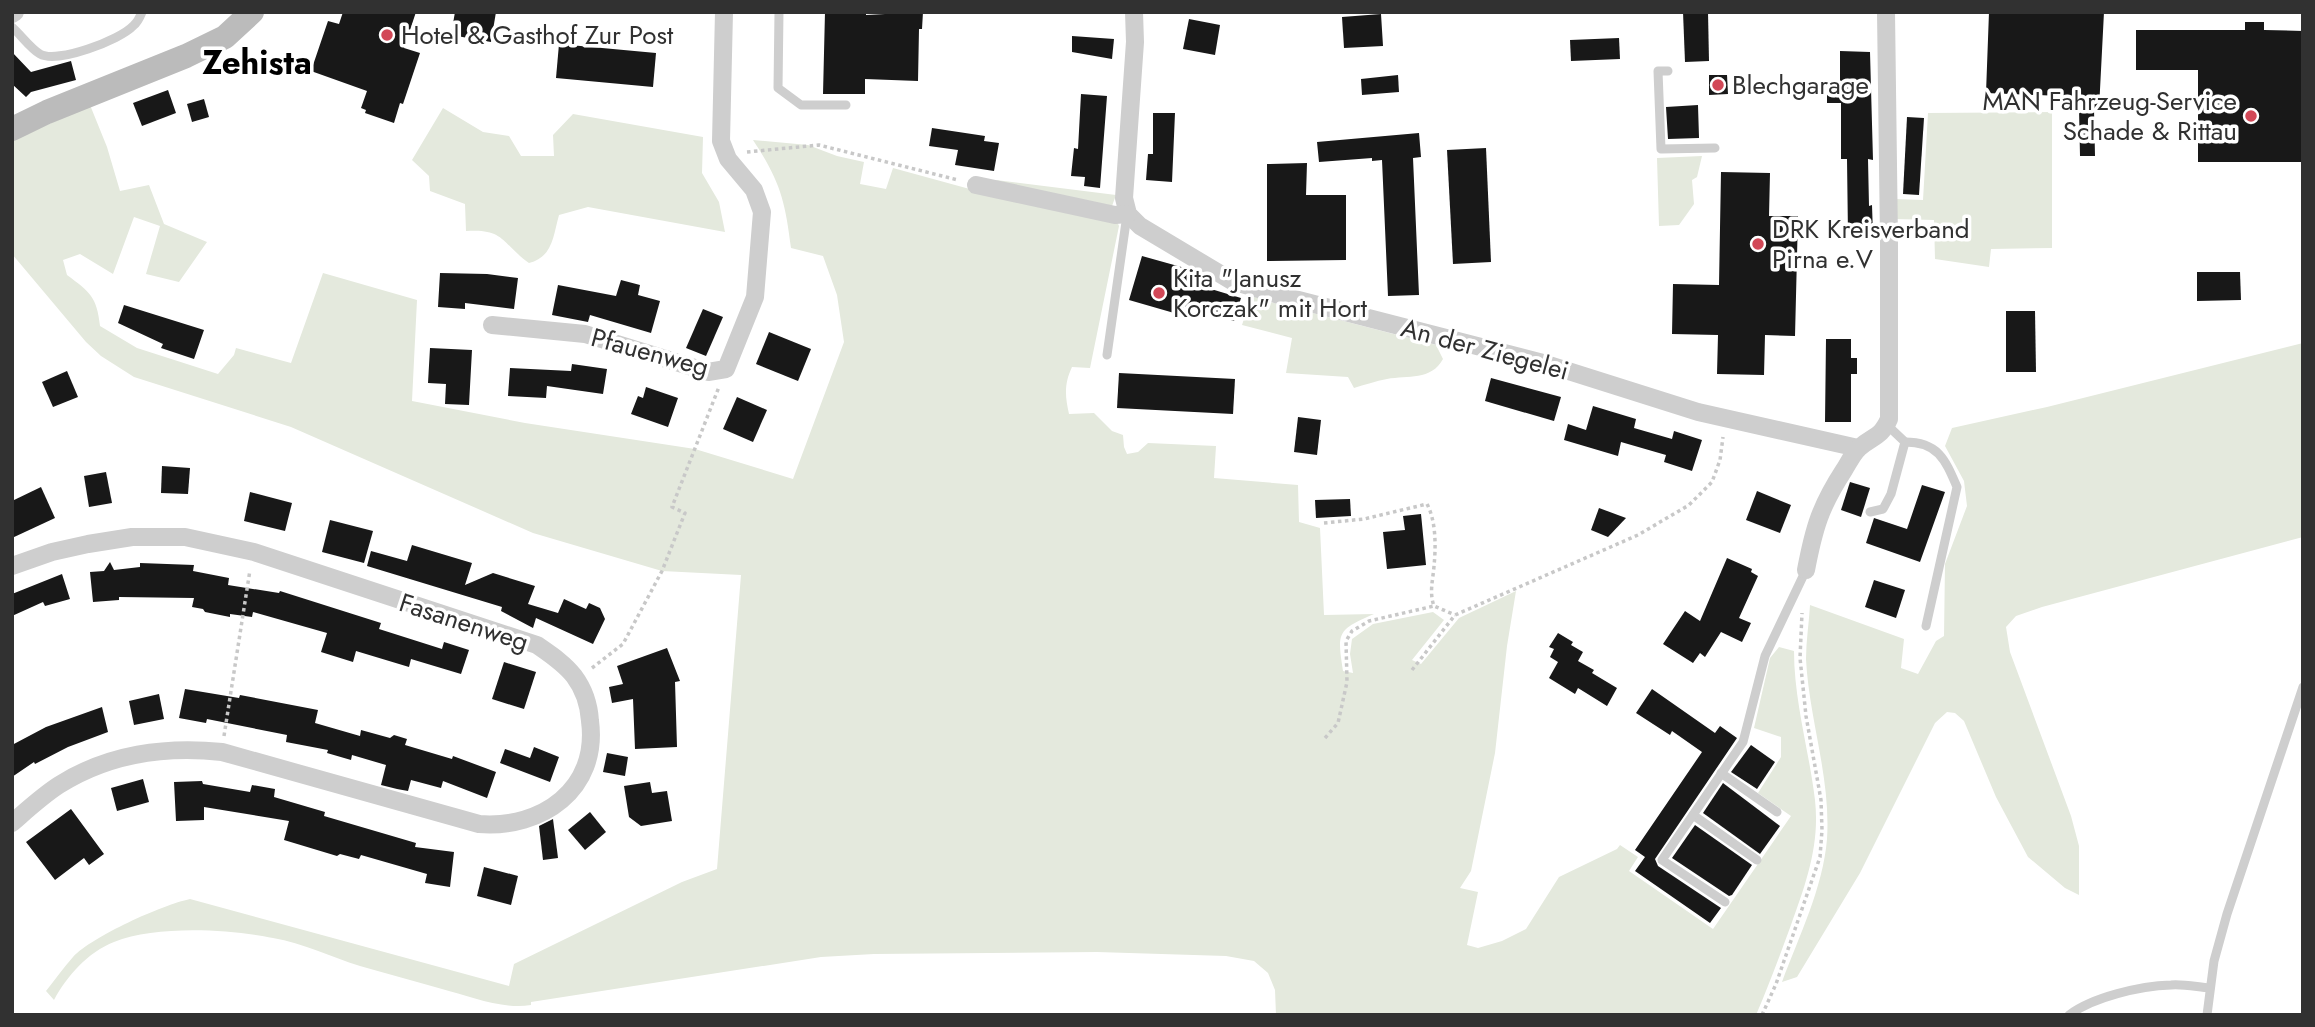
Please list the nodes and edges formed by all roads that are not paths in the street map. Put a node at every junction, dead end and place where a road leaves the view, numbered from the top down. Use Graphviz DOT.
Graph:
graph roads {
  1 [pos="142,12"];
  2 [pos="252,12"];
  3 [pos="724,12"];
  4 [pos="779,12"];
  5 [pos="1134,12"];
  6 [pos="1886,12"];
  7 [pos="12,27"];
  8 [pos="1668,71"];
  9 [pos="846,105"];
  10 [pos="12,129"];
  11 [pos="1714,148"];
  12 [pos="976,185"];
  13 [pos="1128,214"];
  14 [pos="492,325"];
  15 [pos="1107,355"];
  16 [pos="1886,424"];
  17 [pos="1905,442"];
  18 [pos="1858,448"];
  19 [pos="1870,512"];
  20 [pos="12,566"];
  21 [pos="1806,570"];
  22 [pos="1926,626"];
  23 [pos="2303,687"];
  24 [pos="1721,773"];
  25 [pos="1777,812"];
  26 [pos="1693,815"];
  27 [pos="12,823"];
  28 [pos="1757,860"];
  29 [pos="1725,902"];
  30 [pos="2210,988"];
  31 [pos="2069,1015"];
  32 [pos="2207,1015"];
  1 -- 7 [label="lane"];
  2 -- 10 [label="main road"];
  3 -- 14 [label="street, Pfauenweg"];
  4 -- 9 [label="lane"];
  5 -- 13 [label="street"];
  6 -- 16 [label="street"];
  8 -- 11 [label="lane"];
  12 -- 13 [label="street"];
  13 -- 15 [label="lane"];
  13 -- 18 [label="street, An der Ziegelei"];
  16 -- 17 [label="lane"];
  16 -- 18 [label="street"];
  17 -- 19 [label="lane"];
  17 -- 22 [label="lane"];
  18 -- 21 [label="street"];
  20 -- 27 [label="street, Fasanenweg"];
  21 -- 24 [label="lane"];
  23 -- 30 [label="lane"];
  24 -- 25 [label="lane"];
  24 -- 26 [label="lane"];
  26 -- 28 [label="lane"];
  26 -- 29 [label="lane"];
  30 -- 31 [label="lane"];
  30 -- 32 [label="lane"];
}
